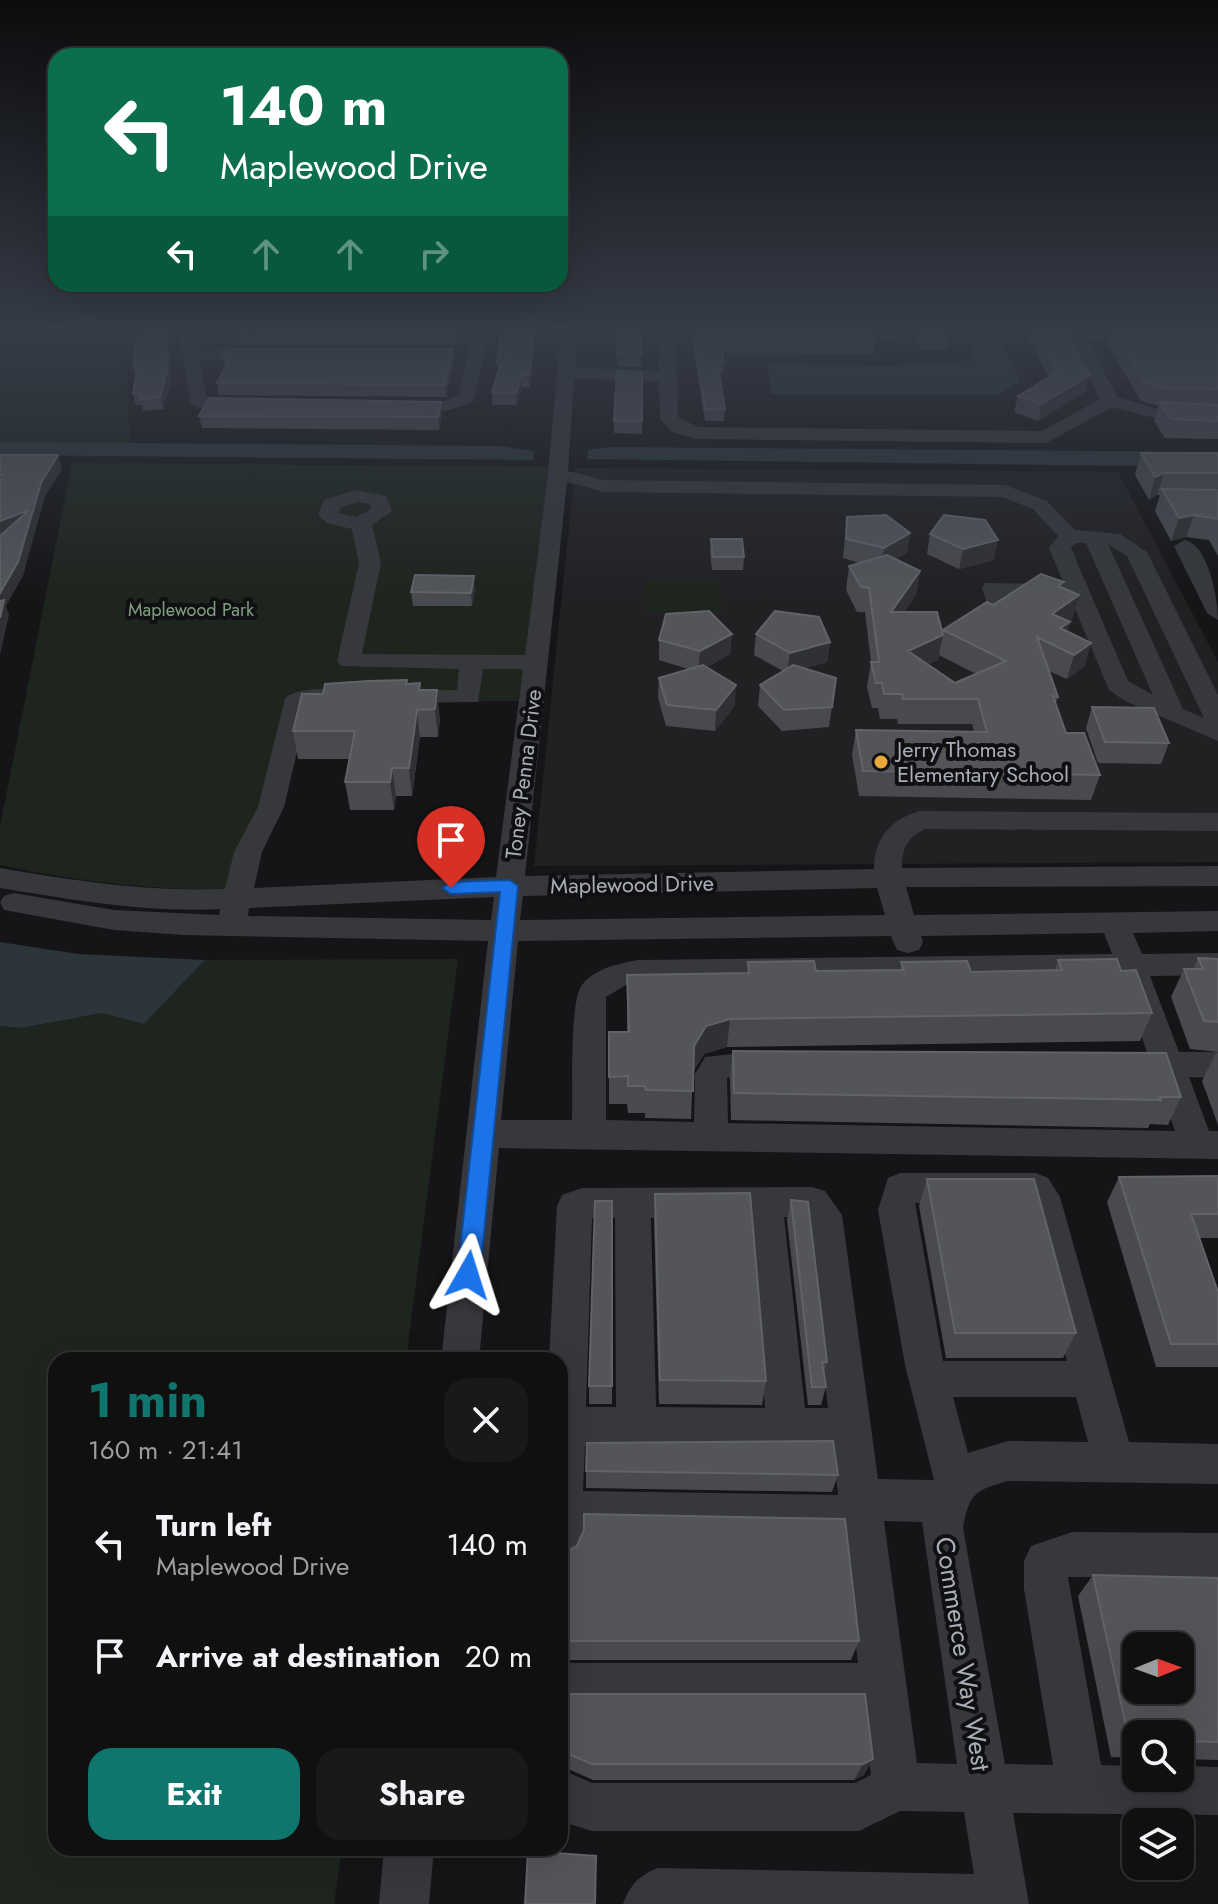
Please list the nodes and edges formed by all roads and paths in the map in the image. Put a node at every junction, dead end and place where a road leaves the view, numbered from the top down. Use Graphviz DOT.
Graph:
graph roads {
  1 [pos="562,420"];
  2 [pos="670,420"];
  3 [pos="1076,420"];
  4 [pos="558,474"];
  5 [pos="604,486"];
  6 [pos="554,505"];
  7 [pos="361,522"];
  8 [pos="1093,535"];
  9 [pos="1069,536"];
  10 [pos="1185,546"];
  11 [pos="1077,589"];
  12 [pos="996,601"];
  13 [pos="1218,613"];
  14 [pos="472,662"];
  15 [pos="536,662"];
  16 [pos="1173,713"];
  17 [pos="1218,720"];
  18 [pos="1218,733"];
  19 [pos="1218,822"];
  20 [pos="1218,876"];
  21 [pos="0,878"];
  22 [pos="888,878"];
  23 [pos="510,886"];
  24 [pos="0,900"];
  25 [pos="234,912"];
  26 [pos="1218,921"];
  27 [pos="1114,922"];
  28 [pos="904,925"];
  29 [pos="504,931"];
  30 [pos="1218,964"];
  31 [pos="1131,965"];
  32 [pos="914,967"];
  33 [pos="805,1064"];
  34 [pos="1104,1064"];
  35 [pos="1167,1064"];
  36 [pos="1218,1065"];
  37 [pos="483,1134"];
  38 [pos="589,1134"];
  39 [pos="711,1136"];
  40 [pos="1207,1145"];
  41 [pos="633,1203"];
  42 [pos="765,1203"];
  43 [pos="461,1352"];
  44 [pos="567,1352"];
  45 [pos="928,1379"];
  46 [pos="1091,1379"];
  47 [pos="568,1426"];
  48 [pos="636,1427"];
  49 [pos="787,1428"];
  50 [pos="851,1428"];
  51 [pos="1114,1463"];
  52 [pos="1218,1464"];
  53 [pos="950,1490"];
  54 [pos="862,1508"];
  55 [pos="568,1530"];
  56 [pos="1218,1555"];
  57 [pos="568,1686"];
  58 [pos="884,1686"];
  59 [pos="896,1787"];
  60 [pos="986,1790"];
  61 [pos="1081,1790"];
  62 [pos="1218,1791"];
  63 [pos="568,1799"];
  64 [pos="408,1856"];
  65 [pos="882,1902"];
  66 [pos="1004,1902"];
  67 [pos="404,1904"];
  68 [pos="648,1904"];
  1 -- 4 [label="street, Toney Penna Drive"];
  2 -- 3 [label="street"];
  4 -- 5 [label="street"];
  4 -- 6 [label="street, Toney Penna Drive"];
  5 -- 6 [label="street"];
  5 -- 9 [label="street"];
  6 -- 15 [label="street, Toney Penna Drive"];
  7 -- 14 [label="street"];
  8 -- 9 [label="street"];
  8 -- 16 [label="street"];
  8 -- 17 [label="street"];
  9 -- 11 [label="street"];
  10 -- 13 [label="street"];
  11 -- 12 [label="street"];
  11 -- 16 [label="street"];
  14 -- 15 [label="street"];
  14 -- 25 [label="street"];
  15 -- 23 [label="street, Toney Penna Drive"];
  16 -- 18 [label="street"];
  19 -- 22 [label="street"];
  20 -- 22 [label="street, Maplewood Drive"];
  21 -- 25 [label="street, Maplewood Drive"];
  22 -- 23 [label="street, Maplewood Drive"];
  22 -- 28 [label="street"];
  23 -- 25 [label="street, Maplewood Drive"];
  23 -- 29 [label="street, Toney Penna Drive"];
  24 -- 25 [label="street, Maplewood Drive"];
  25 -- 29 [label="street, Maplewood Drive"];
  26 -- 27 [label="street, Maplewood Drive"];
  27 -- 28 [label="street, Maplewood Drive"];
  27 -- 31 [label="street"];
  28 -- 29 [label="street, Maplewood Drive"];
  28 -- 32 [label="street"];
  29 -- 37 [label="street, Toney Penna Drive"];
  30 -- 31 [label="street"];
  31 -- 32 [label="street"];
  31 -- 35 [label="street"];
  32 -- 38 [label="street"];
  33 -- 39 [label="street"];
  34 -- 35 [label="street"];
  35 -- 36 [label="street"];
  35 -- 40 [label="street"];
  37 -- 38 [label="street"];
  37 -- 43 [label="street, Toney Penna Drive"];
  38 -- 39 [label="street"];
  39 -- 40 [label="street"];
  41 -- 42 [label="street"];
  41 -- 44 [label="street"];
  41 -- 48 [label="street"];
  42 -- 49 [label="street"];
  42 -- 50 [label="street"];
  45 -- 46 [label="street"];
  45 -- 46 [label="street, Commerce Way West"];
  45 -- 53 [label="street, Commerce Way West"];
  46 -- 51 [label="street"];
  47 -- 48 [label="street"];
  48 -- 49 [label="street"];
  49 -- 50 [label="street"];
  50 -- 54 [label="street"];
  51 -- 52 [label="street"];
  51 -- 53 [label="street"];
  53 -- 54 [label="street"];
  53 -- 60 [label="street, Commerce Way West"];
  54 -- 55 [label="street"];
  54 -- 58 [label="street"];
  56 -- 61 [label="street"];
  57 -- 58 [label="street"];
  58 -- 59 [label="street"];
  59 -- 60 [label="street"];
  59 -- 63 [label="street"];
  60 -- 61 [label="street"];
  60 -- 66 [label="street, Commerce Way West"];
  61 -- 62 [label="street"];
  64 -- 67 [label="street"];
  65 -- 66 [label="street"];
  65 -- 68 [label="street"];
}
